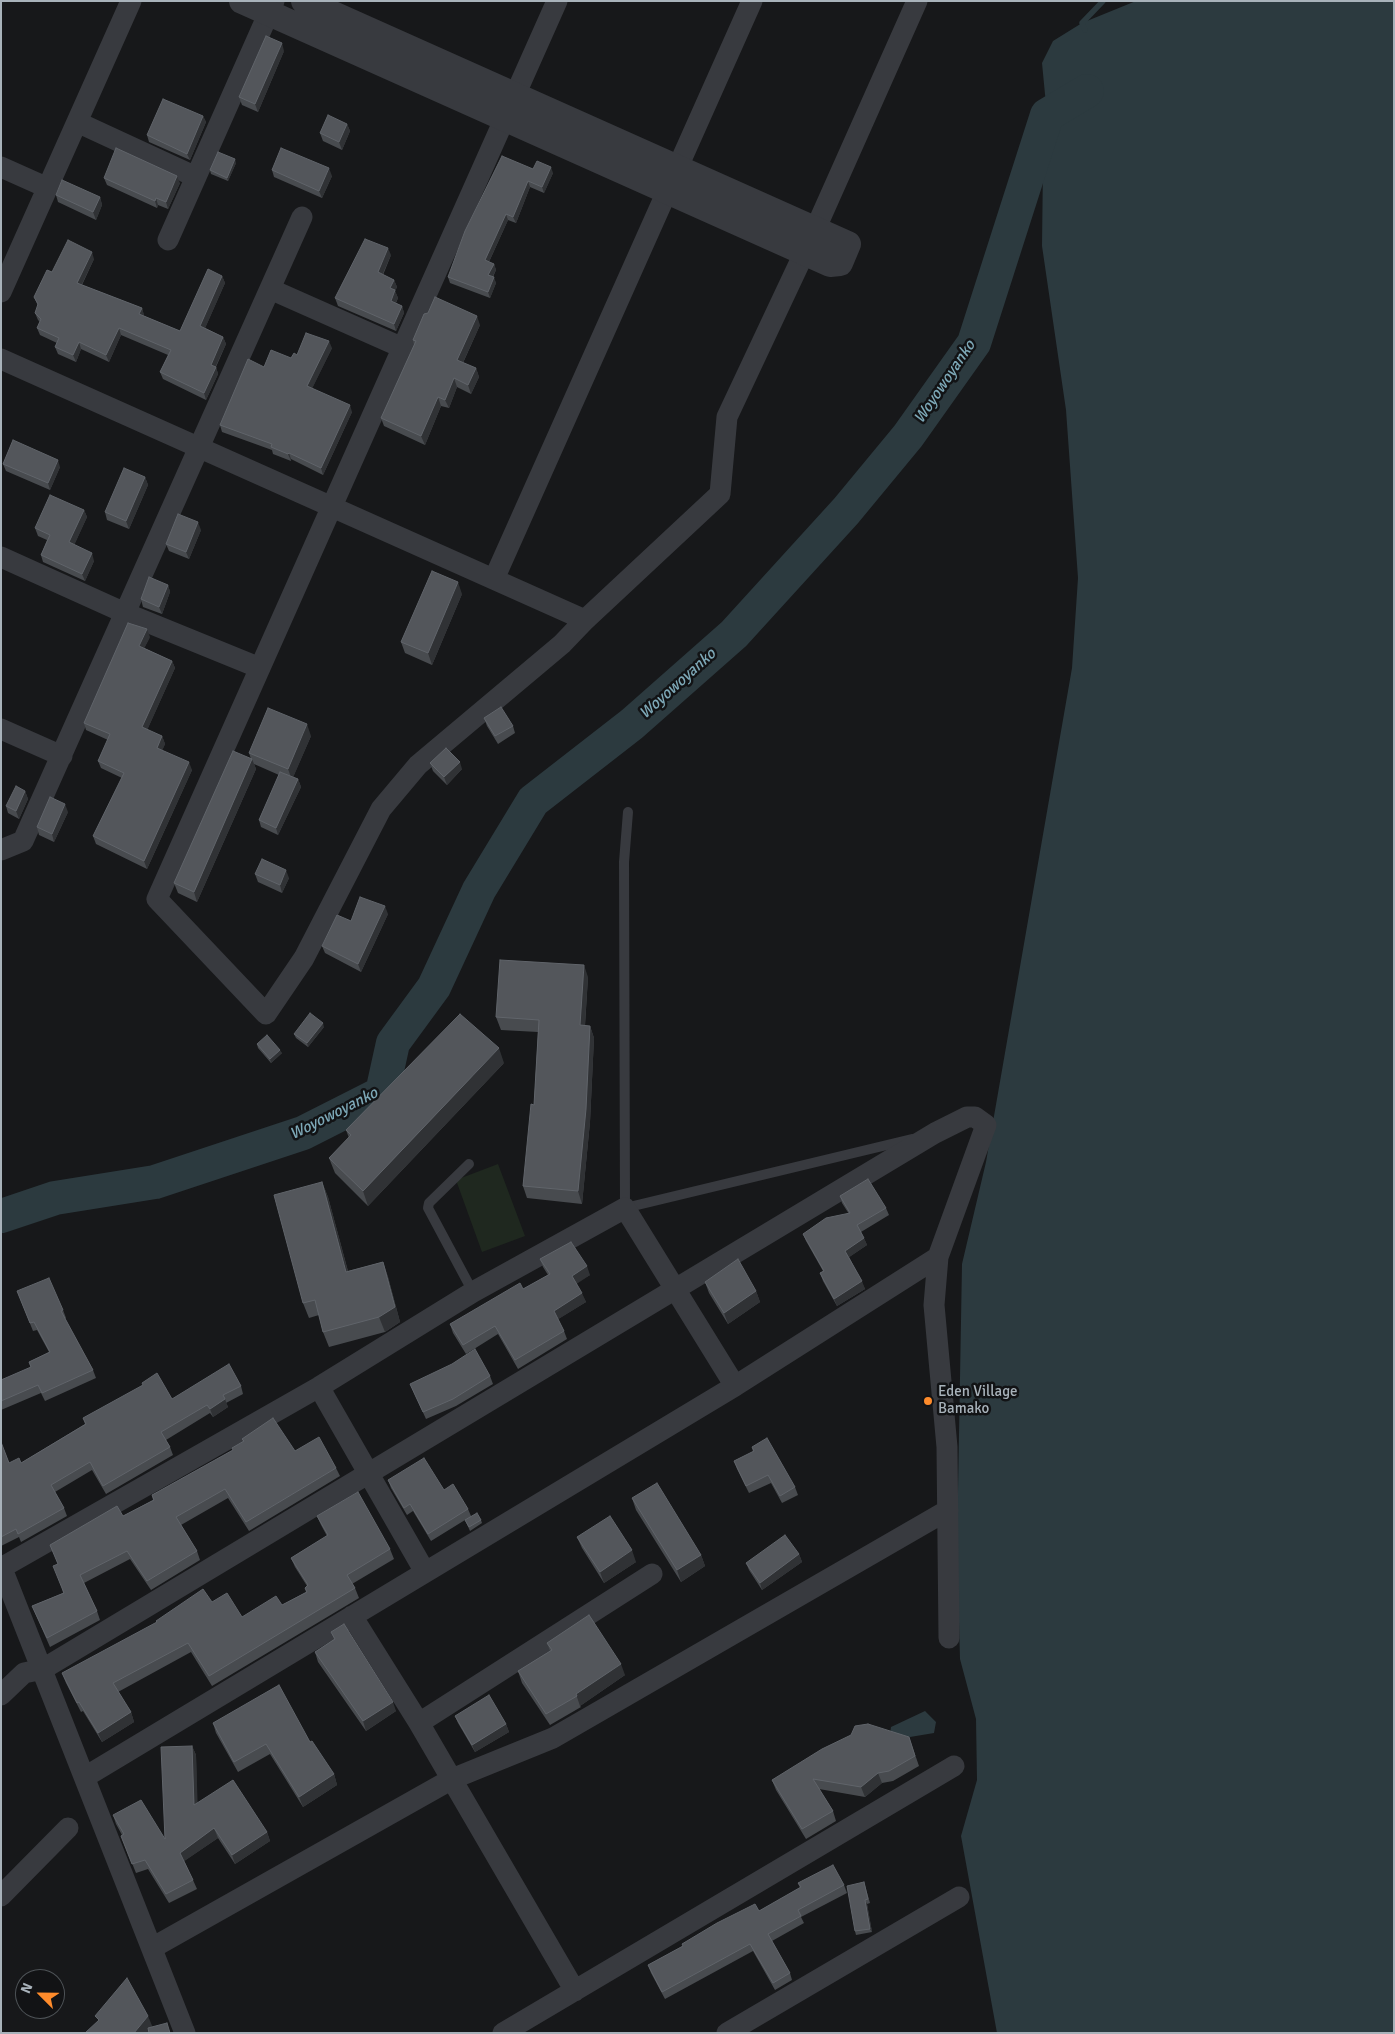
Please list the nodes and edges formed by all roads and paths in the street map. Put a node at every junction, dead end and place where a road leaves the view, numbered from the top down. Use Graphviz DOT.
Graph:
graph roads {
  1 [pos="131,1"];
  2 [pos="242,1"];
  3 [pos="304,1"];
  4 [pos="557,1"];
  5 [pos="752,1"];
  6 [pos="917,1"];
  7 [pos="271,7"];
  8 [pos="510,107"];
  9 [pos="77,122"];
  10 [pos="1,168"];
  11 [pos="196,177"];
  12 [pos="672,180"];
  13 [pos="48,188"];
  14 [pos="302,218"];
  15 [pos="168,240"];
  16 [pos="809,241"];
  17 [pos="270,289"];
  18 [pos="1,292"];
  19 [pos="403,348"];
  20 [pos="1,359"];
  21 [pos="199,447"];
  22 [pos="332,506"];
  23 [pos="1,558"];
  24 [pos="494,579"];
  25 [pos="125,613"];
  26 [pos="585,620"];
  27 [pos="260,668"];
  28 [pos="1,729"];
  29 [pos="62,756"];
  30 [pos="628,812"];
  31 [pos="1,831"];
  32 [pos="23,841"];
  33 [pos="1,850"];
  34 [pos="935,1134"];
  35 [pos="469,1164"];
  36 [pos="625,1208"];
  37 [pos="938,1256"];
  38 [pos="675,1289"];
  39 [pos="473,1292"];
  40 [pos="320,1386"];
  41 [pos="735,1386"];
  42 [pos="369,1473"];
  43 [pos="948,1510"];
  44 [pos="2,1567"];
  45 [pos="425,1572"];
  46 [pos="652,1574"];
  47 [pos="352,1616"];
  48 [pos="949,1638"];
  49 [pos="43,1669"];
  50 [pos="1,1695"];
  51 [pos="419,1723"];
  52 [pos="954,1766"];
  53 [pos="85,1777"];
  54 [pos="452,1779"];
  55 [pos="68,1828"];
  56 [pos="1,1896"];
  57 [pos="959,1897"];
  58 [pos="152,1948"];
  59 [pos="575,1990"];
  60 [pos="185,2033"];
  61 [pos="503,2033"];
  62 [pos="727,2033"];
  1 -- 9 [label="street"];
  2 -- 7 [label="street"];
  3 -- 8 [label="street"];
  4 -- 8 [label="street"];
  5 -- 12 [label="street"];
  6 -- 16 [label="street"];
  7 -- 8 [label="street"];
  7 -- 11 [label="street"];
  8 -- 12 [label="street"];
  8 -- 19 [label="street"];
  9 -- 11 [label="street"];
  9 -- 13 [label="street"];
  10 -- 13 [label="street"];
  11 -- 15 [label="street"];
  12 -- 16 [label="street"];
  12 -- 24 [label="street"];
  13 -- 18 [label="street"];
  14 -- 17 [label="street"];
  16 -- 26 [label="street"];
  17 -- 19 [label="street"];
  17 -- 21 [label="street"];
  19 -- 22 [label="street"];
  20 -- 21 [label="street"];
  21 -- 22 [label="street"];
  21 -- 25 [label="street"];
  22 -- 24 [label="street"];
  22 -- 27 [label="street"];
  23 -- 25 [label="street"];
  24 -- 26 [label="street"];
  25 -- 27 [label="street"];
  25 -- 29 [label="street"];
  26 -- 27 [label="street"];
  28 -- 29 [label="street"];
  29 -- 32 [label="street"];
  30 -- 36 [label="lane"];
  31 -- 32 [label="street"];
  32 -- 33 [label="street"];
  34 -- 36 [label="lane"];
  34 -- 37 [label="street"];
  34 -- 38 [label="street"];
  35 -- 39 [label="lane"];
  36 -- 38 [label="street"];
  36 -- 39 [label="street"];
  37 -- 41 [label="street"];
  37 -- 43 [label="street"];
  38 -- 41 [label="street"];
  38 -- 42 [label="street"];
  39 -- 40 [label="street"];
  40 -- 42 [label="street"];
  40 -- 44 [label="street"];
  41 -- 45 [label="street"];
  42 -- 45 [label="street"];
  42 -- 49 [label="street"];
  43 -- 48 [label="street"];
  43 -- 54 [label="street"];
  44 -- 49 [label="street"];
  45 -- 47 [label="street"];
  46 -- 51 [label="street"];
  47 -- 51 [label="street"];
  47 -- 53 [label="street"];
  49 -- 50 [label="street"];
  49 -- 53 [label="street"];
  51 -- 54 [label="street"];
  52 -- 59 [label="street"];
  53 -- 58 [label="street"];
  54 -- 58 [label="street"];
  54 -- 59 [label="street"];
  55 -- 56 [label="street"];
  57 -- 62 [label="street"];
  58 -- 60 [label="street"];
  59 -- 61 [label="street"];
}
